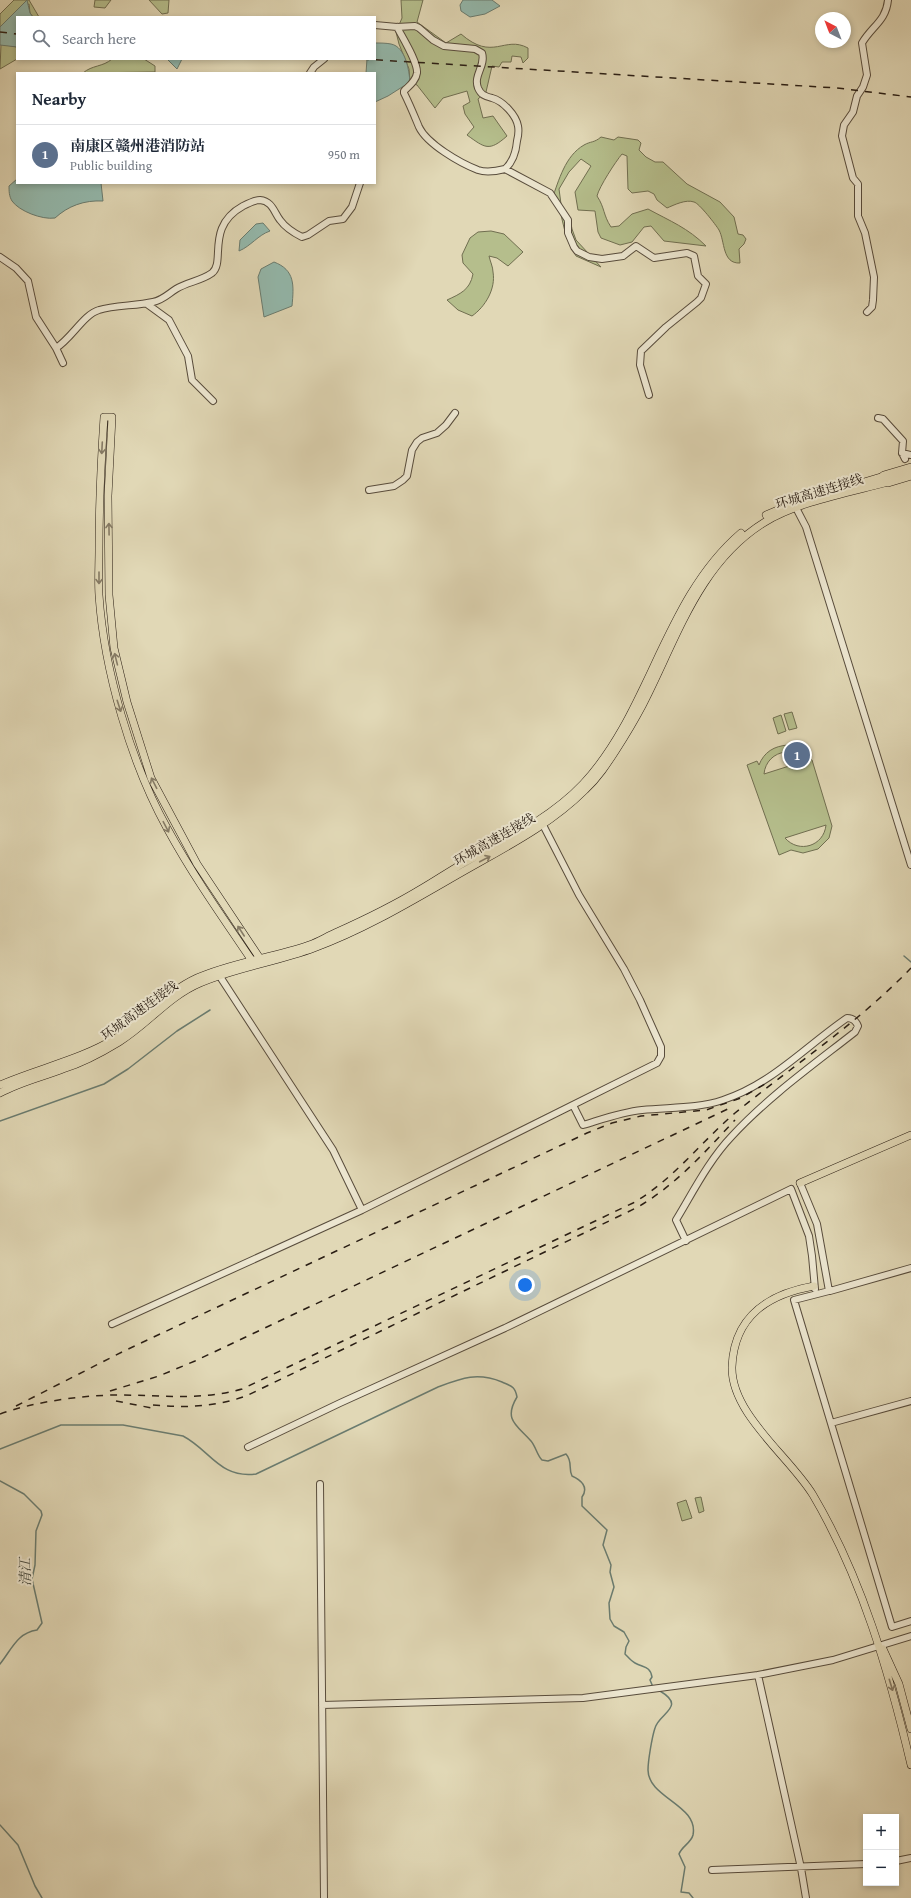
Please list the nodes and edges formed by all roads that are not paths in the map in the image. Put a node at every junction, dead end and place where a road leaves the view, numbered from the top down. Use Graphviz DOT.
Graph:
graph roads {
  1 [pos="888,0"];
  2 [pos="376,25"];
  3 [pos="397,27"];
  4 [pos="323,60"];
  5 [pos="311,72"];
  6 [pos="506,169"];
  7 [pos="360,184"];
  8 [pos="0,257"];
  9 [pos="147,304"];
  10 [pos="867,312"];
  11 [pos="56,348"];
  12 [pos="63,363"];
  13 [pos="649,395"];
  14 [pos="213,401"];
  15 [pos="455,413"];
  16 [pos="878,418"];
  17 [pos="911,455"];
  18 [pos="911,468"];
  19 [pos="911,475"];
  20 [pos="886,479"];
  21 [pos="369,490"];
  22 [pos="795,505"];
  23 [pos="542,822"];
  24 [pos="911,865"];
  25 [pos="257,962"];
  26 [pos="218,973"];
  27 [pos="0,1086"];
  28 [pos="0,1093"];
  29 [pos="573,1105"];
  30 [pos="911,1135"];
  31 [pos="800,1183"];
  32 [pos="362,1210"];
  33 [pos="686,1241"];
  34 [pos="911,1268"];
  35 [pos="815,1287"];
  36 [pos="830,1291"];
  37 [pos="112,1324"];
  38 [pos="911,1401"];
  39 [pos="831,1422"];
  40 [pos="248,1447"];
  41 [pos="320,1484"];
  42 [pos="911,1621"];
  43 [pos="911,1636"];
  44 [pos="879,1646"];
  45 [pos="758,1675"];
  46 [pos="322,1705"];
  47 [pos="911,1729"];
  48 [pos="911,1765"];
  49 [pos="911,1858"];
  50 [pos="899,1860"];
  51 [pos="863,1864"];
  52 [pos="801,1868"];
  53 [pos="712,1870"];
  54 [pos="324,1898"];
  55 [pos="806,1898"];
  1 -- 10 [label="street"];
  2 -- 3 [label="street"];
  3 -- 6 [label="street"];
  3 -- 6 [label="street"];
  4 -- 5 [label="street"];
  6 -- 13 [label="street"];
  7 -- 9 [label="street"];
  8 -- 11 [label="street"];
  9 -- 11 [label="street"];
  9 -- 14 [label="street"];
  11 -- 12 [label="street"];
  15 -- 21 [label="street"];
  16 -- 17 [label="street"];
  18 -- 20 [label="highway"];
  19 -- 20 [label="highway"];
  20 -- 22 [label="main road, 环城高速连接线"];
  22 -- 23 [label="main road, 环城高速连接线"];
  22 -- 24 [label="street"];
  23 -- 25 [label="main road, 环城高速连接线"];
  23 -- 29 [label="street"];
  25 -- 25 [label="main road, one-way"];
  25 -- 26 [label="main road, 环城高速连接线"];
  26 -- 27 [label="main road, 环城高速连接线"];
  26 -- 28 [label="main road, 环城高速连接线"];
  26 -- 32 [label="street"];
  29 -- 32 [label="street"];
  29 -- 33 [label="street"];
  30 -- 31 [label="main road"];
  31 -- 39 [label="street"];
  32 -- 37 [label="street"];
  33 -- 35 [label="street"];
  33 -- 40 [label="street"];
  34 -- 36 [label="street"];
  35 -- 44 [label="main road"];
  38 -- 39 [label="street"];
  39 -- 42 [label="street"];
  41 -- 46 [label="street"];
  43 -- 44 [label="street"];
  44 -- 45 [label="street"];
  44 -- 47 [label="main road"];
  44 -- 48 [label="main road, one-way"];
  45 -- 46 [label="street"];
  45 -- 52 [label="street"];
  46 -- 54 [label="street"];
  49 -- 50 [label="street"];
  51 -- 52 [label="street"];
  52 -- 53 [label="street"];
  52 -- 55 [label="street"];
}
